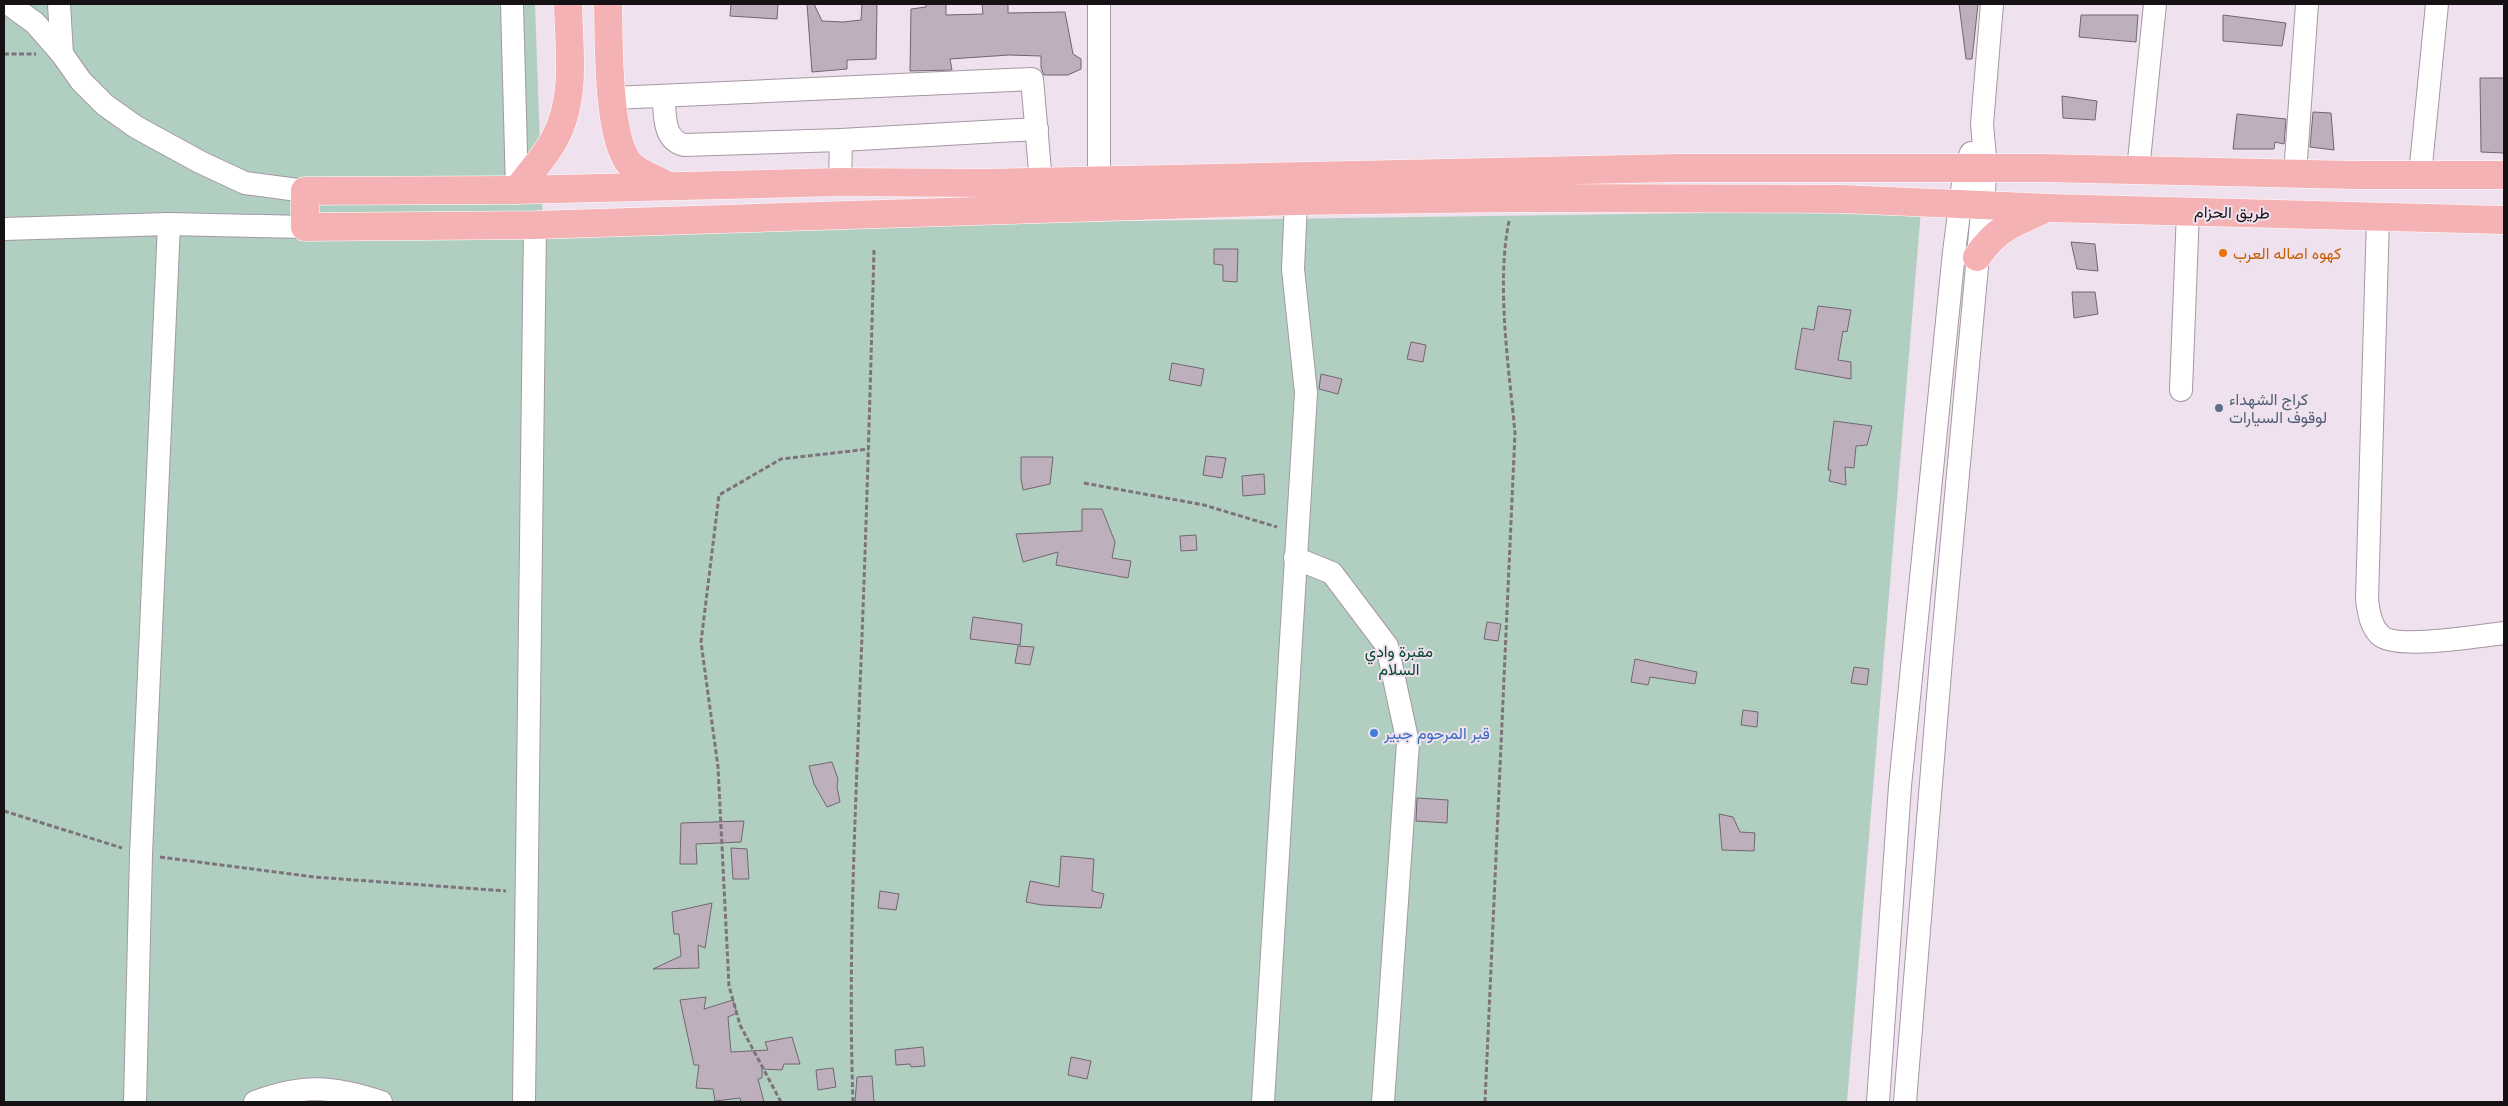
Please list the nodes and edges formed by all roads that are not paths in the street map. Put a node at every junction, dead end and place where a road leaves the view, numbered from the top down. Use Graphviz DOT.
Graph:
graph roads {
  1 [pos="9,4"];
  2 [pos="59,4"];
  3 [pos="512,4"];
  4 [pos="568,4"];
  5 [pos="608,4"];
  6 [pos="1099,4"];
  7 [pos="1992,4"];
  8 [pos="2155,4"];
  9 [pos="2307,4"];
  10 [pos="2437,4"];
  11 [pos="62,54"];
  12 [pos="664,96"];
  13 [pos="613,98"];
  14 [pos="1036,129"];
  15 [pos="841,140"];
  16 [pos="1975,168"];
  17 [pos="2138,170"];
  18 [pos="2294,174"];
  19 [pos="2420,175"];
  20 [pos="2504,175"];
  21 [pos="1099,180"];
  22 [pos="840,182"];
  23 [pos="1041,182"];
  24 [pos="667,185"];
  25 [pos="517,190"];
  26 [pos="305,191"];
  27 [pos="1296,202"];
  28 [pos="1971,204"];
  29 [pos="2049,208"];
  30 [pos="2188,211"];
  31 [pos="2378,217"];
  32 [pos="2504,220"];
  33 [pos="169,224"];
  34 [pos="535,225"];
  35 [pos="305,227"];
  36 [pos="4,229"];
  37 [pos="1977,257"];
  38 [pos="2181,390"];
  39 [pos="1295,558"];
  40 [pos="2504,633"];
  41 [pos="1900,786"];
  42 [pos="1930,790"];
  43 [pos="1896,827"];
  44 [pos="1927,830"];
  45 [pos="135,1102"];
  46 [pos="255,1102"];
  47 [pos="381,1102"];
  48 [pos="524,1102"];
  49 [pos="1263,1102"];
  50 [pos="1383,1102"];
  51 [pos="1878,1102"];
  52 [pos="1905,1102"];
  1 -- 11 [label="street"];
  2 -- 11 [label="street"];
  3 -- 25 [label="street"];
  4 -- 25 [label="main road"];
  5 -- 13 [label="main road"];
  6 -- 21 [label="street"];
  7 -- 16 [label="street"];
  8 -- 17 [label="street"];
  9 -- 18 [label="street"];
  10 -- 19 [label="street"];
  11 -- 26 [label="street"];
  12 -- 13 [label="street"];
  12 -- 14 [label="street"];
  12 -- 15 [label="street"];
  13 -- 24 [label="main road"];
  14 -- 15 [label="street"];
  14 -- 23 [label="street"];
  15 -- 22 [label="street"];
  16 -- 17 [label="main road"];
  16 -- 21 [label="main road"];
  16 -- 28 [label="street"];
  17 -- 18 [label="main road"];
  18 -- 19 [label="main road"];
  19 -- 20 [label="main road"];
  21 -- 23 [label="main road"];
  22 -- 23 [label="main road"];
  22 -- 24 [label="main road"];
  24 -- 25 [label="main road"];
  25 -- 26 [label="main road"];
  26 -- 35 [label="main road"];
  27 -- 28 [label="main road, طريق الحزام"];
  27 -- 34 [label="main road, طريق الحزام"];
  27 -- 39 [label="street"];
  28 -- 29 [label="main road, طريق الحزام"];
  28 -- 37 [label="street"];
  28 -- 41 [label="street"];
  29 -- 30 [label="main road, طريق الحزام"];
  29 -- 37 [label="main road"];
  30 -- 31 [label="main road, طريق الحزام"];
  30 -- 38 [label="street"];
  31 -- 32 [label="main road, طريق الحزام"];
  31 -- 40 [label="street"];
  33 -- 35 [label="street"];
  33 -- 36 [label="street"];
  33 -- 45 [label="street"];
  34 -- 35 [label="main road, طريق الحزام"];
  34 -- 48 [label="street"];
  37 -- 42 [label="street"];
  39 -- 49 [label="street"];
  39 -- 50 [label="street"];
  41 -- 42 [label="street"];
  41 -- 43 [label="street"];
  42 -- 44 [label="street"];
  43 -- 44 [label="street"];
  43 -- 51 [label="street"];
  44 -- 52 [label="street"];
  46 -- 47 [label="street"];
}
